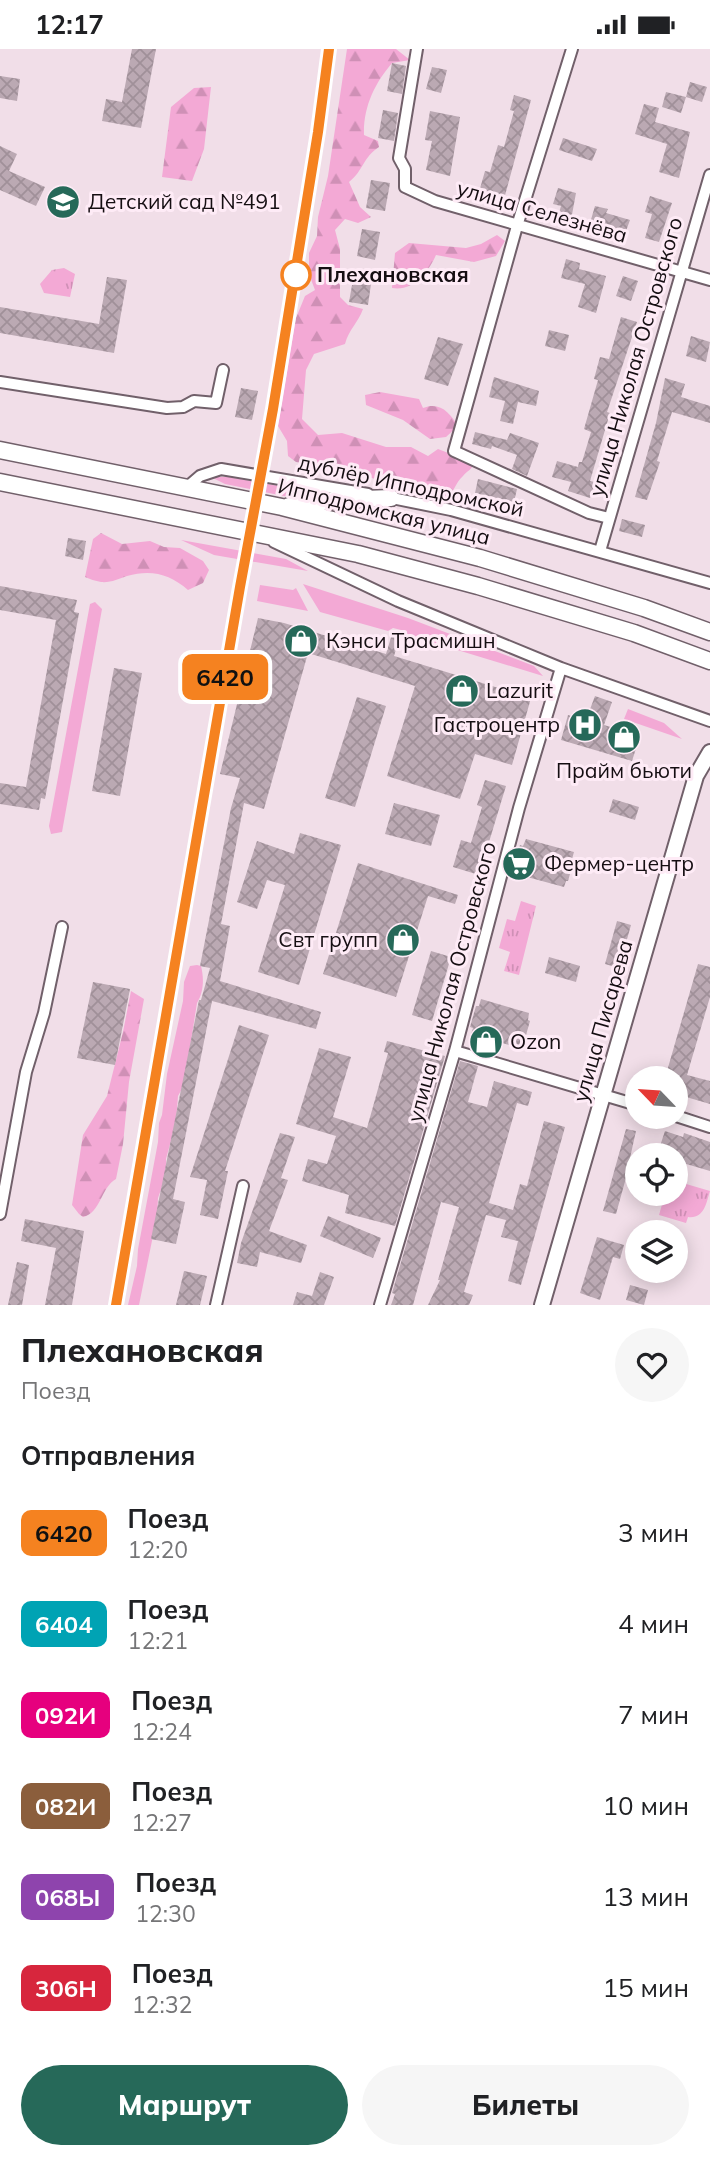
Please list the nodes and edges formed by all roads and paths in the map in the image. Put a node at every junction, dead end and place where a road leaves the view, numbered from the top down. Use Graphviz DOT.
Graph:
graph roads {
  1 [pos="417,49"];
  2 [pos="572,49"];
  3 [pos="710,174"];
  4 [pos="517,226"];
  5 [pos="682,272"];
  6 [pos="710,281"];
  7 [pos="223,370"];
  8 [pos="0,382"];
  9 [pos="0,450"];
  10 [pos="0,482"];
  11 [pos="186,488"];
  12 [pos="391,498"];
  13 [pos="282,507"];
  14 [pos="609,518"];
  15 [pos="262,536"];
  16 [pos="600,551"];
  17 [pos="710,583"];
  18 [pos="710,632"];
  19 [pos="710,660"];
  20 [pos="561,668"];
  21 [pos="710,721"];
  22 [pos="710,752"];
  23 [pos="62,927"];
  24 [pos="455,1051"];
  25 [pos="603,1094"];
  26 [pos="625,1101"];
  27 [pos="688,1120"];
  28 [pos="710,1127"];
  29 [pos="243,1186"];
  30 [pos="0,1214"];
  31 [pos="216,1305"];
  32 [pos="380,1305"];
  33 [pos="542,1305"];
  1 -- 4 [label="street, улица Селезнёва"];
  2 -- 4 [label="street"];
  3 -- 5 [label="street, улица Николая Островского"];
  4 -- 5 [label="street, улица Селезнёва"];
  4 -- 14 [label="street"];
  5 -- 6 [label="street, улица Селезнёва"];
  5 -- 14 [label="street, улица Николая Островского"];
  7 -- 8 [label="street"];
  9 -- 11 [label="highway, Ипподромская улица"];
  10 -- 15 [label="highway"];
  11 -- 12 [label="street, дублёр Ипподромской"];
  11 -- 13 [label="highway, Ипподромская улица"];
  12 -- 13 [label="highway"];
  12 -- 16 [label="street, дублёр Ипподромской"];
  13 -- 18 [label="highway, Ипподромская улица"];
  14 -- 16 [label="street, улица Николая Островского"];
  15 -- 19 [label="highway"];
  15 -- 20 [label="street"];
  16 -- 17 [label="street, дублёр Ипподромской"];
  20 -- 21 [label="street"];
  20 -- 24 [label="street, улица Николая Островского"];
  22 -- 25 [label="main road, улица Писарева"];
  23 -- 30 [label="street"];
  24 -- 25 [label="street"];
  24 -- 32 [label="street, улица Николая Островского"];
  25 -- 26 [label="street"];
  25 -- 33 [label="main road, улица Писарева"];
  27 -- 28 [label="street"];
  29 -- 31 [label="street"];
}
